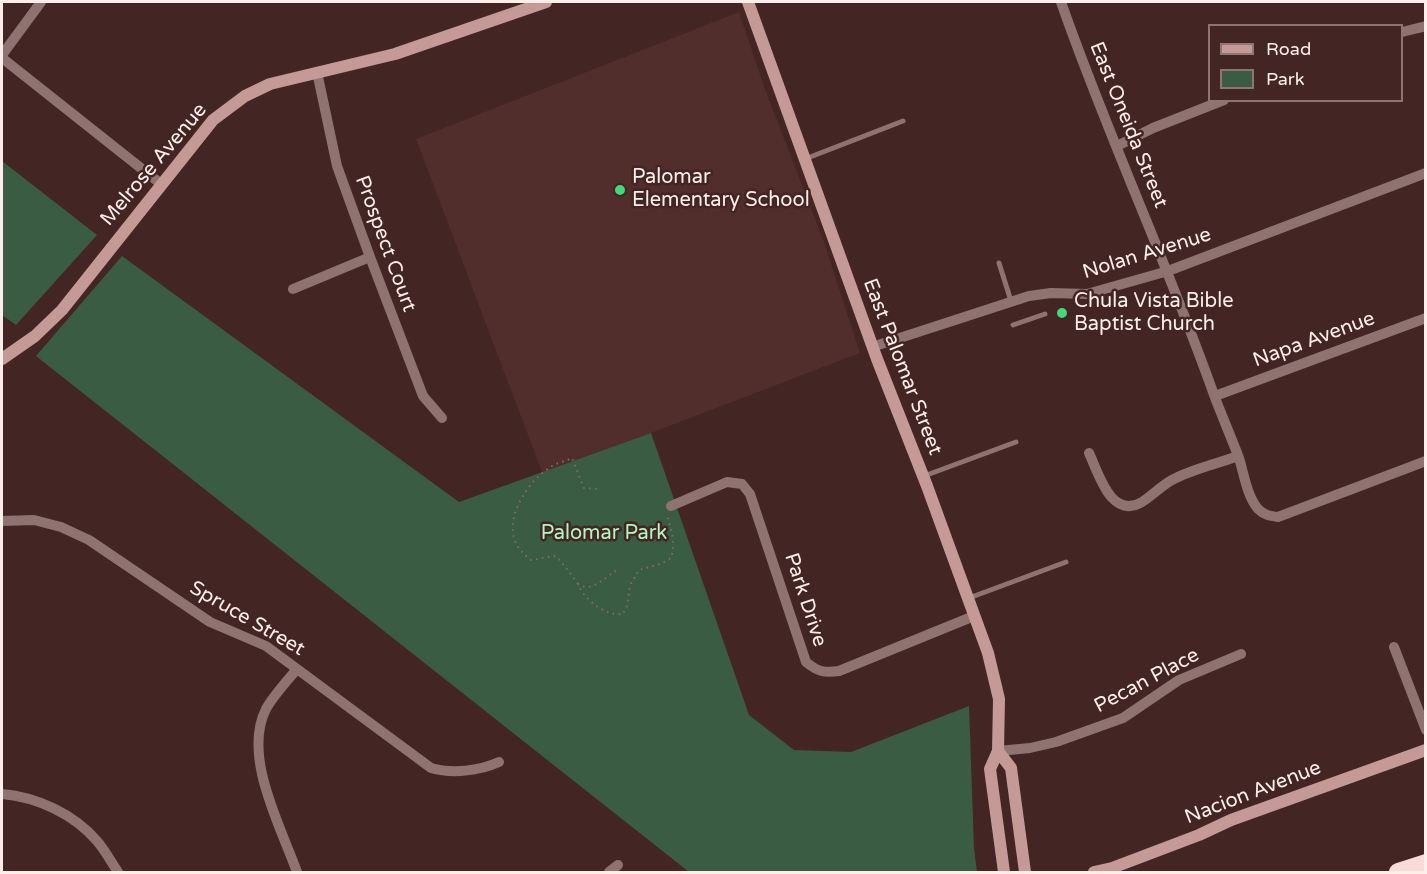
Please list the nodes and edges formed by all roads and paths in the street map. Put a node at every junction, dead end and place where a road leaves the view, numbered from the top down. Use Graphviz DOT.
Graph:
graph roads {
  1 [pos="41,2"];
  2 [pos="546,2"];
  3 [pos="748,2"];
  4 [pos="1061,2"];
  5 [pos="1425,26"];
  6 [pos="1403,32"];
  7 [pos="2,56"];
  8 [pos="317,72"];
  9 [pos="1219,102"];
  10 [pos="903,122"];
  11 [pos="1117,146"];
  12 [pos="806,159"];
  13 [pos="1425,173"];
  14 [pos="161,184"];
  15 [pos="370,257"];
  16 [pos="999,263"];
  17 [pos="1168,271"];
  18 [pos="293,289"];
  19 [pos="1012,302"];
  20 [pos="1045,314"];
  21 [pos="1425,318"];
  22 [pos="1013,325"];
  23 [pos="872,347"];
  24 [pos="2,359"];
  25 [pos="1215,396"];
  26 [pos="442,418"];
  27 [pos="1016,442"];
  28 [pos="1089,453"];
  29 [pos="1238,456"];
  30 [pos="1425,461"];
  31 [pos="923,477"];
  32 [pos="597,489"];
  33 [pos="669,510"];
  34 [pos="2,521"];
  35 [pos="1066,562"];
  36 [pos="616,571"];
  37 [pos="578,584"];
  38 [pos="967,599"];
  39 [pos="974,616"];
  40 [pos="1394,647"];
  41 [pos="1241,654"];
  42 [pos="297,669"];
  43 [pos="1425,730"];
  44 [pos="1425,750"];
  45 [pos="998,751"];
  46 [pos="499,762"];
  47 [pos="2,794"];
  48 [pos="1425,863"];
  49 [pos="118,873"];
  50 [pos="297,873"];
  51 [pos="1004,873"];
  52 [pos="1025,873"];
  53 [pos="1094,873"];
  54 [pos="1398,873"];
  1 -- 7 [label="street"];
  2 -- 8 [label="main road, Melrose Avenue"];
  3 -- 12 [label="main road, East Palomar Street"];
  4 -- 11 [label="street, East Oneida Street"];
  5 -- 6 [label="street"];
  7 -- 14 [label="street"];
  8 -- 14 [label="main road, Melrose Avenue"];
  8 -- 15 [label="street, Prospect Court"];
  9 -- 11 [label="street"];
  10 -- 12 [label="lane"];
  11 -- 17 [label="street, East Oneida Street"];
  12 -- 23 [label="main road, East Palomar Street"];
  13 -- 17 [label="street, Nolan Avenue"];
  14 -- 24 [label="main road, Melrose Avenue"];
  15 -- 18 [label="street"];
  15 -- 26 [label="street, Prospect Court"];
  16 -- 19 [label="lane"];
  17 -- 19 [label="street, Nolan Avenue"];
  17 -- 25 [label="street, East Oneida Street"];
  19 -- 23 [label="street, Nolan Avenue"];
  20 -- 22 [label="lane"];
  21 -- 25 [label="street, Napa Avenue"];
  23 -- 31 [label="main road, East Palomar Street"];
  25 -- 29 [label="street, East Oneida Street"];
  27 -- 31 [label="lane"];
  28 -- 29 [label="street"];
  29 -- 30 [label="street, East Oneida Street"];
  31 -- 38 [label="main road, East Palomar Street"];
  32 -- 37 [label="path"];
  33 -- 37 [label="path"];
  33 -- 39 [label="street, Park Drive"];
  34 -- 42 [label="street, Spruce Street"];
  35 -- 38 [label="lane"];
  36 -- 37 [label="path"];
  38 -- 39 [label="main road, East Palomar Street"];
  39 -- 45 [label="main road, East Palomar Street"];
  40 -- 43 [label="street"];
  41 -- 45 [label="street, Pecan Place"];
  42 -- 46 [label="street, Spruce Street"];
  42 -- 50 [label="street"];
  44 -- 53 [label="main road, Nacion Avenue"];
  45 -- 51 [label="main road, East Palomar Street"];
  45 -- 52 [label="main road"];
  47 -- 49 [label="street"];
  48 -- 54 [label="highway"];
}
